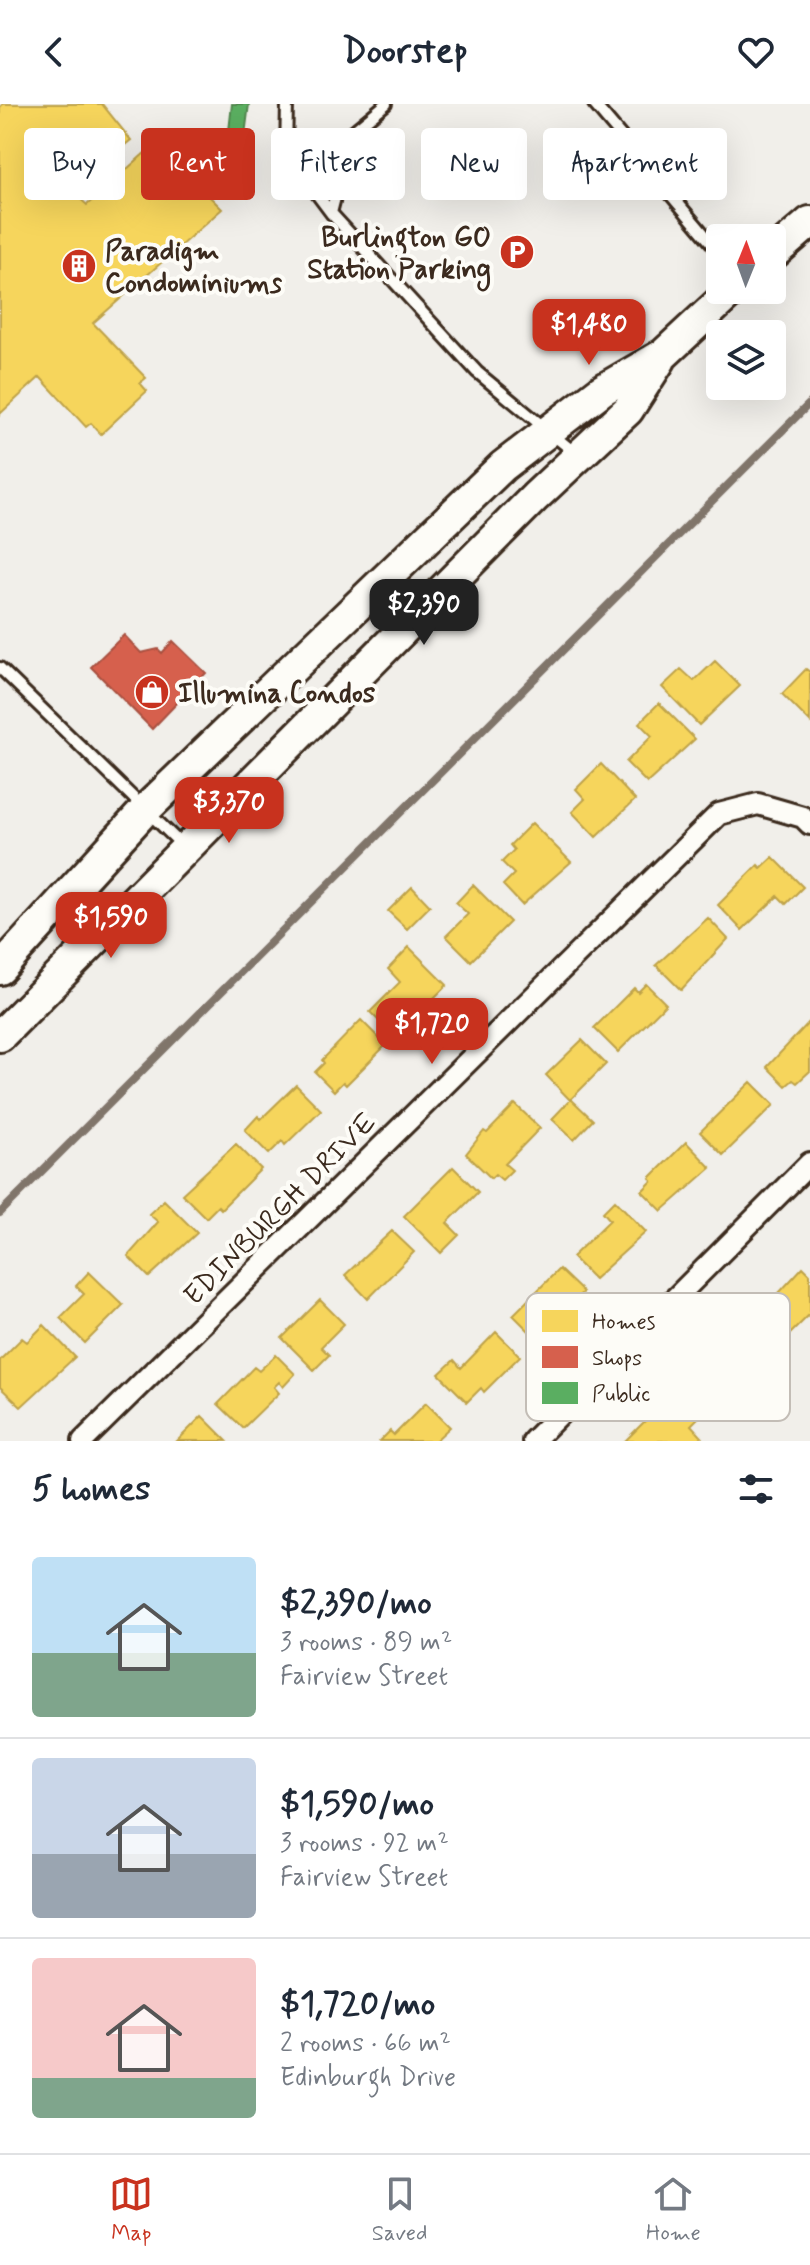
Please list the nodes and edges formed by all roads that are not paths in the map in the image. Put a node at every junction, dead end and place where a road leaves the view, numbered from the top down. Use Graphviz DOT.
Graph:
graph roads {
  1 [pos="287,104"];
  2 [pos="386,104"];
  3 [pos="594,104"];
  4 [pos="331,213"];
  5 [pos="810,222"];
  6 [pos="706,236"];
  7 [pos="786,243"];
  8 [pos="718,304"];
  9 [pos="664,354"];
  10 [pos="548,431"];
  11 [pos="580,457"];
  12 [pos="0,668"];
  13 [pos="145,810"];
  14 [pos="810,824"];
  15 [pos="185,848"];
  16 [pos="0,969"];
  17 [pos="0,1036"];
  18 [pos="810,1163"];
  19 [pos="680,1293"];
  20 [pos="553,1421"];
  21 [pos="83,1441"];
  22 [pos="533,1441"];
  1 -- 4 [label="lane"];
  2 -- 4 [label="lane"];
  3 -- 6 [label="lane"];
  4 -- 10 [label="lane"];
  5 -- 7 [label="main road"];
  8 -- 9 [label="main road"];
  9 -- 10 [label="main road"];
  9 -- 11 [label="main road"];
  10 -- 11 [label="lane"];
  10 -- 13 [label="main road"];
  11 -- 15 [label="main road"];
  12 -- 13 [label="lane"];
  13 -- 15 [label="lane"];
  13 -- 16 [label="main road"];
  14 -- 21 [label="street, EDINBURGH DRIVE"];
  15 -- 17 [label="main road"];
  18 -- 19 [label="street"];
  20 -- 22 [label="street"];
}
